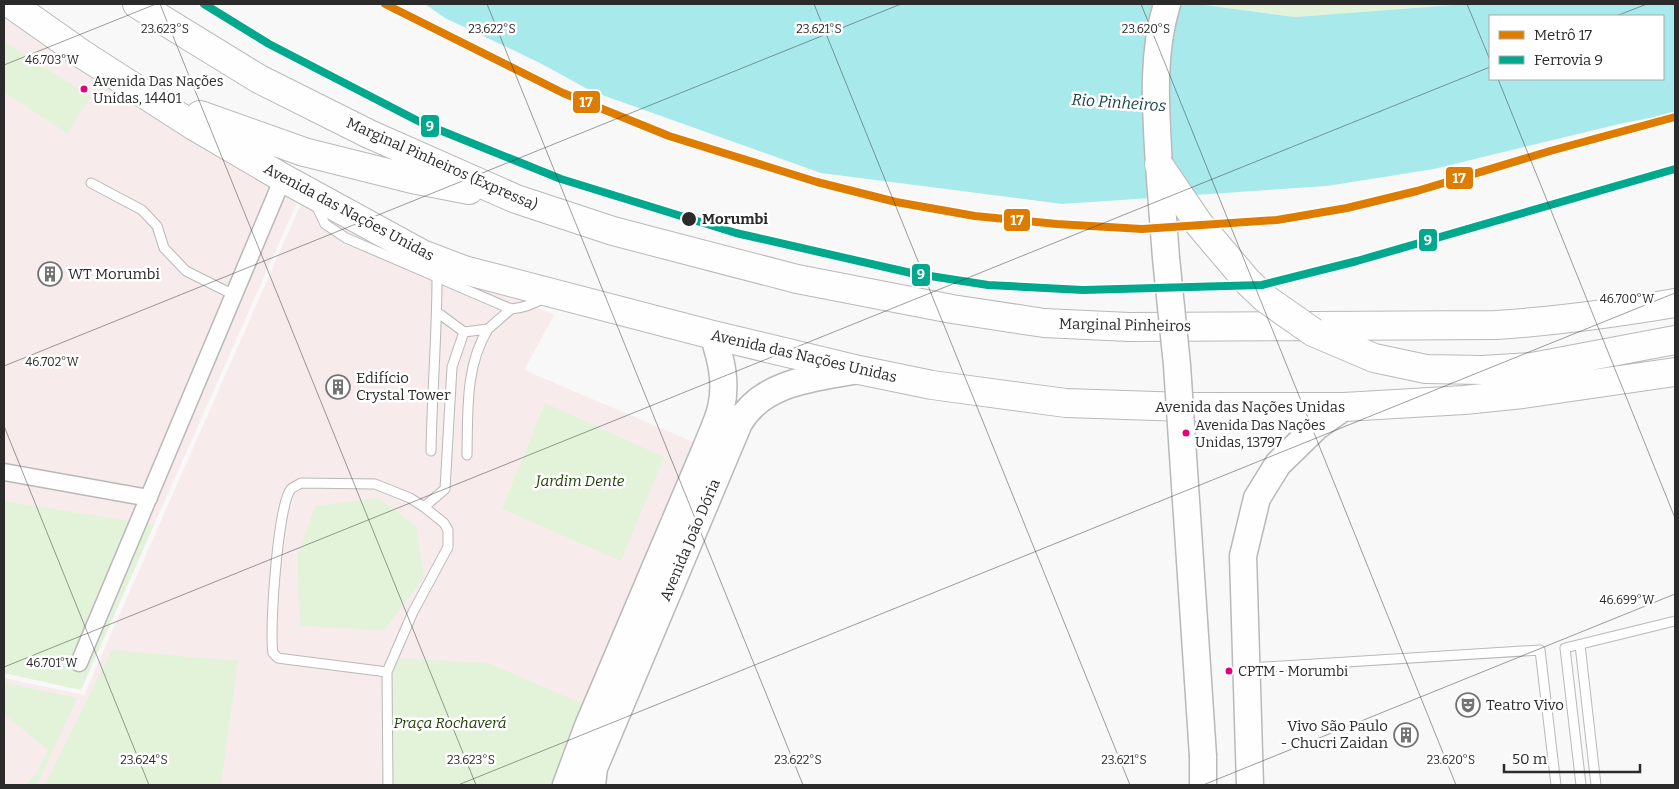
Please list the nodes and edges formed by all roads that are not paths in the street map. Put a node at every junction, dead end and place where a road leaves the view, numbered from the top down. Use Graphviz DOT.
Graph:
graph roads {
  1 [pos="11,4"];
  2 [pos="138,4"];
  3 [pos="1167,4"];
  4 [pos="149,97"];
  5 [pos="1159,165"];
  6 [pos="283,178"];
  7 [pos="91,183"];
  8 [pos="315,196"];
  9 [pos="516,199"];
  10 [pos="438,278"];
  11 [pos="797,279"];
  12 [pos="551,292"];
  13 [pos="234,294"];
  14 [pos="1675,303"];
  15 [pos="510,309"];
  16 [pos="437,312"];
  17 [pos="488,329"];
  18 [pos="464,332"];
  19 [pos="713,335"];
  20 [pos="1675,340"];
  21 [pos="859,370"];
  22 [pos="1675,372"];
  23 [pos="1344,407"];
  24 [pos="430,450"];
  25 [pos="467,455"];
  26 [pos="4,472"];
  27 [pos="149,498"];
  28 [pos="424,506"];
  29 [pos="1675,621"];
  30 [pos="1580,644"];
  31 [pos="79,663"];
  32 [pos="1246,669"];
  33 [pos="387,672"];
  34 [pos="388,785"];
  35 [pos="566,785"];
  36 [pos="592,785"];
  37 [pos="1203,785"];
  38 [pos="1250,785"];
  39 [pos="1556,785"];
  40 [pos="1581,785"];
  41 [pos="1596,785"];
  1 -- 4 [label="highway, Avenida das Nações Unidas"];
  2 -- 9 [label="highway, Marginal Pinheiros (Expressa)"];
  3 -- 5 [label="main road"];
  4 -- 6 [label="highway, Avenida das Nações Unidas"];
  4 -- 9 [label="highway"];
  5 -- 20 [label="highway, bridge"];
  5 -- 37 [label="main road, bridge"];
  6 -- 8 [label="highway, Avenida das Nações Unidas"];
  6 -- 13 [label="street"];
  7 -- 13 [label="lane"];
  8 -- 10 [label="lane"];
  8 -- 12 [label="highway, Avenida das Nações Unidas"];
  9 -- 11 [label="highway, Marginal Pinheiros (Expressa)"];
  10 -- 15 [label="lane"];
  10 -- 16 [label="lane"];
  11 -- 14 [label="highway, Marginal Pinheiros"];
  12 -- 15 [label="lane"];
  12 -- 19 [label="highway, Avenida das Nações Unidas"];
  13 -- 27 [label="street"];
  15 -- 17 [label="lane"];
  16 -- 18 [label="lane"];
  16 -- 24 [label="lane"];
  17 -- 18 [label="lane"];
  17 -- 25 [label="lane"];
  18 -- 28 [label="lane"];
  19 -- 21 [label="highway, Avenida das Nações Unidas"];
  19 -- 35 [label="main road, Avenida João Dória"];
  21 -- 23 [label="highway, Avenida das Nações Unidas"];
  21 -- 36 [label="main road, Avenida João Dória"];
  22 -- 23 [label="highway, Avenida das Nações Unidas"];
  23 -- 32 [label="main road"];
  26 -- 27 [label="street"];
  27 -- 31 [label="street"];
  28 -- 33 [label="lane"];
  28 -- 33 [label="lane"];
  29 -- 30 [label="lane"];
  30 -- 40 [label="lane"];
  30 -- 41 [label="lane"];
  32 -- 38 [label="main road"];
  32 -- 39 [label="lane"];
  33 -- 34 [label="lane"];
}
